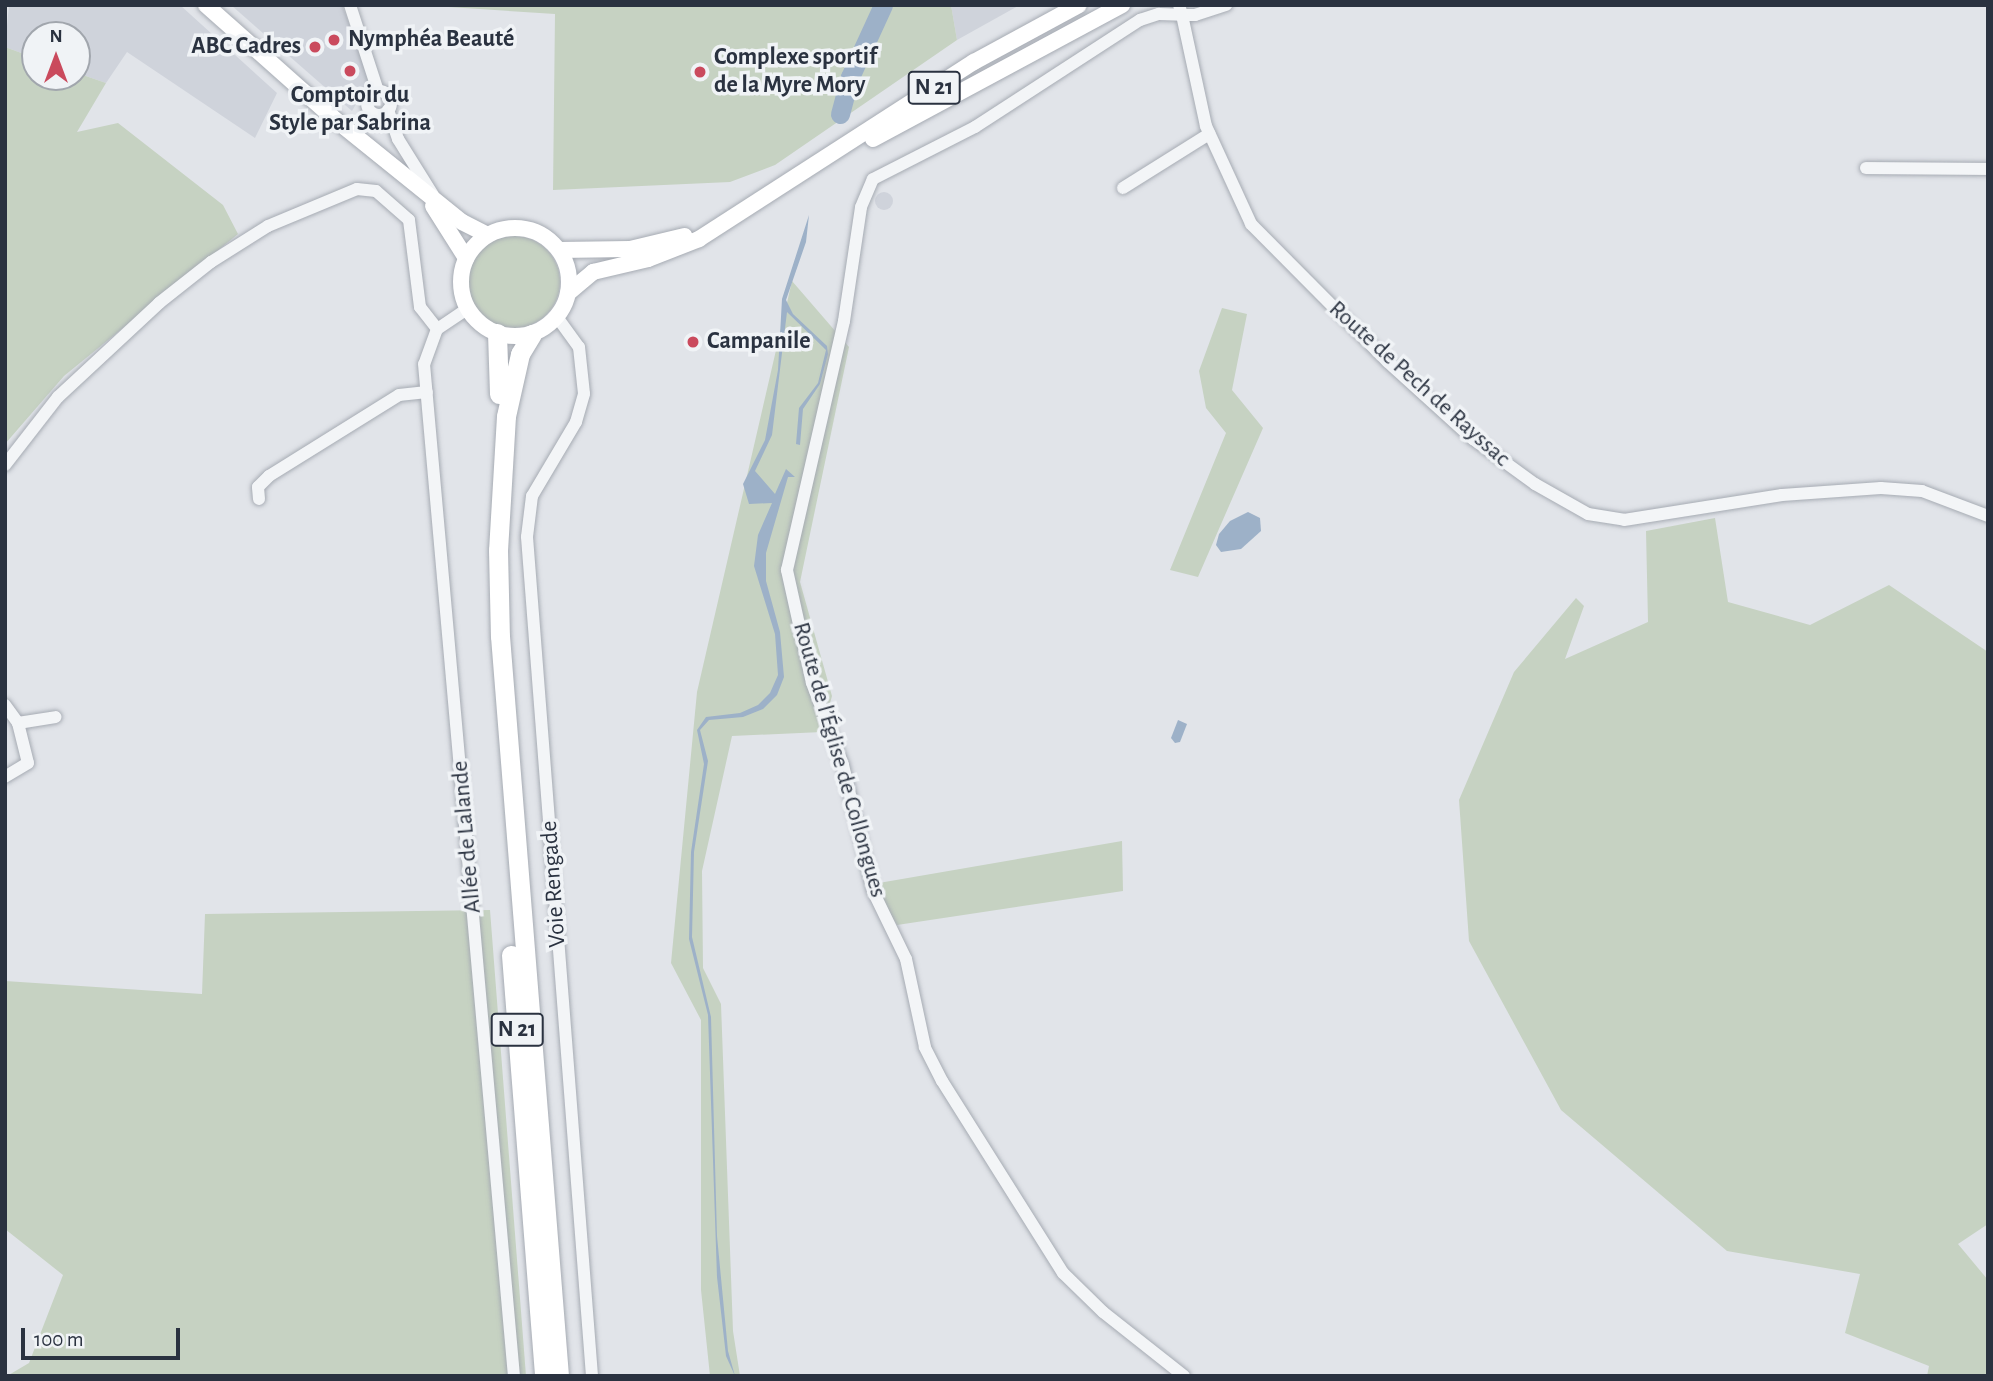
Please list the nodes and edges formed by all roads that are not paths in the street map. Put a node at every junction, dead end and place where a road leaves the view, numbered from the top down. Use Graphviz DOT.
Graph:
graph roads {
  1 [pos="206,5"];
  2 [pos="351,5"];
  3 [pos="1079,5"];
  4 [pos="1122,5"];
  5 [pos="1226,5"];
  6 [pos="1181,10"];
  7 [pos="378,91"];
  8 [pos="388,110"];
  9 [pos="1209,134"];
  10 [pos="1866,168"];
  11 [pos="1988,169"];
  12 [pos="793,181"];
  13 [pos="414,182"];
  14 [pos="1123,188"];
  15 [pos="437,201"];
  16 [pos="735,216"];
  17 [pos="487,235"];
  18 [pos="559,250"];
  19 [pos="466,258"];
  20 [pos="568,293"];
  21 [pos="467,309"];
  22 [pos="557,317"];
  23 [pos="437,329"];
  24 [pos="497,333"];
  25 [pos="532,334"];
  26 [pos="427,392"];
  27 [pos="8,459"];
  28 [pos="259,499"];
  29 [pos="1988,516"];
  30 [pos="5,705"];
  31 [pos="56,717"];
  32 [pos="18,723"];
  33 [pos="5,777"];
  34 [pos="514,1376"];
  35 [pos="544,1376"];
  36 [pos="559,1376"];
  37 [pos="592,1376"];
  38 [pos="1184,1376"];
  1 -- 13 [label="main road"];
  2 -- 7 [label="street"];
  3 -- 12 [label="main road, N 21"];
  4 -- 12 [label="main road, N 21"];
  5 -- 6 [label="street"];
  6 -- 9 [label="street, Route de Pech de Rayssac"];
  6 -- 38 [label="street, Route de l’Église de Collongues"];
  7 -- 8 [label="street"];
  7 -- 8 [label="street"];
  8 -- 15 [label="street"];
  9 -- 14 [label="street"];
  9 -- 29 [label="street, Route de Pech de Rayssac"];
  10 -- 11 [label="street"];
  12 -- 16 [label="main road, N 21"];
  13 -- 15 [label="main road"];
  13 -- 19 [label="main road"];
  15 -- 17 [label="main road"];
  16 -- 18 [label="main road, N 21"];
  16 -- 20 [label="main road, N 21"];
  17 -- 18 [label="main road"];
  17 -- 19 [label="main road"];
  18 -- 20 [label="main road"];
  19 -- 21 [label="main road"];
  20 -- 22 [label="main road"];
  21 -- 23 [label="street"];
  21 -- 24 [label="main road"];
  22 -- 25 [label="main road"];
  22 -- 37 [label="street, Voie Rengade"];
  23 -- 26 [label="street, Allée de Lalande"];
  23 -- 27 [label="street"];
  24 -- 25 [label="main road"];
  24 -- 35 [label="highway, N 21"];
  25 -- 36 [label="highway, N 21"];
  26 -- 28 [label="street"];
  26 -- 34 [label="street, Allée de Lalande"];
  30 -- 32 [label="street"];
  31 -- 32 [label="street"];
  32 -- 33 [label="street"];
}
